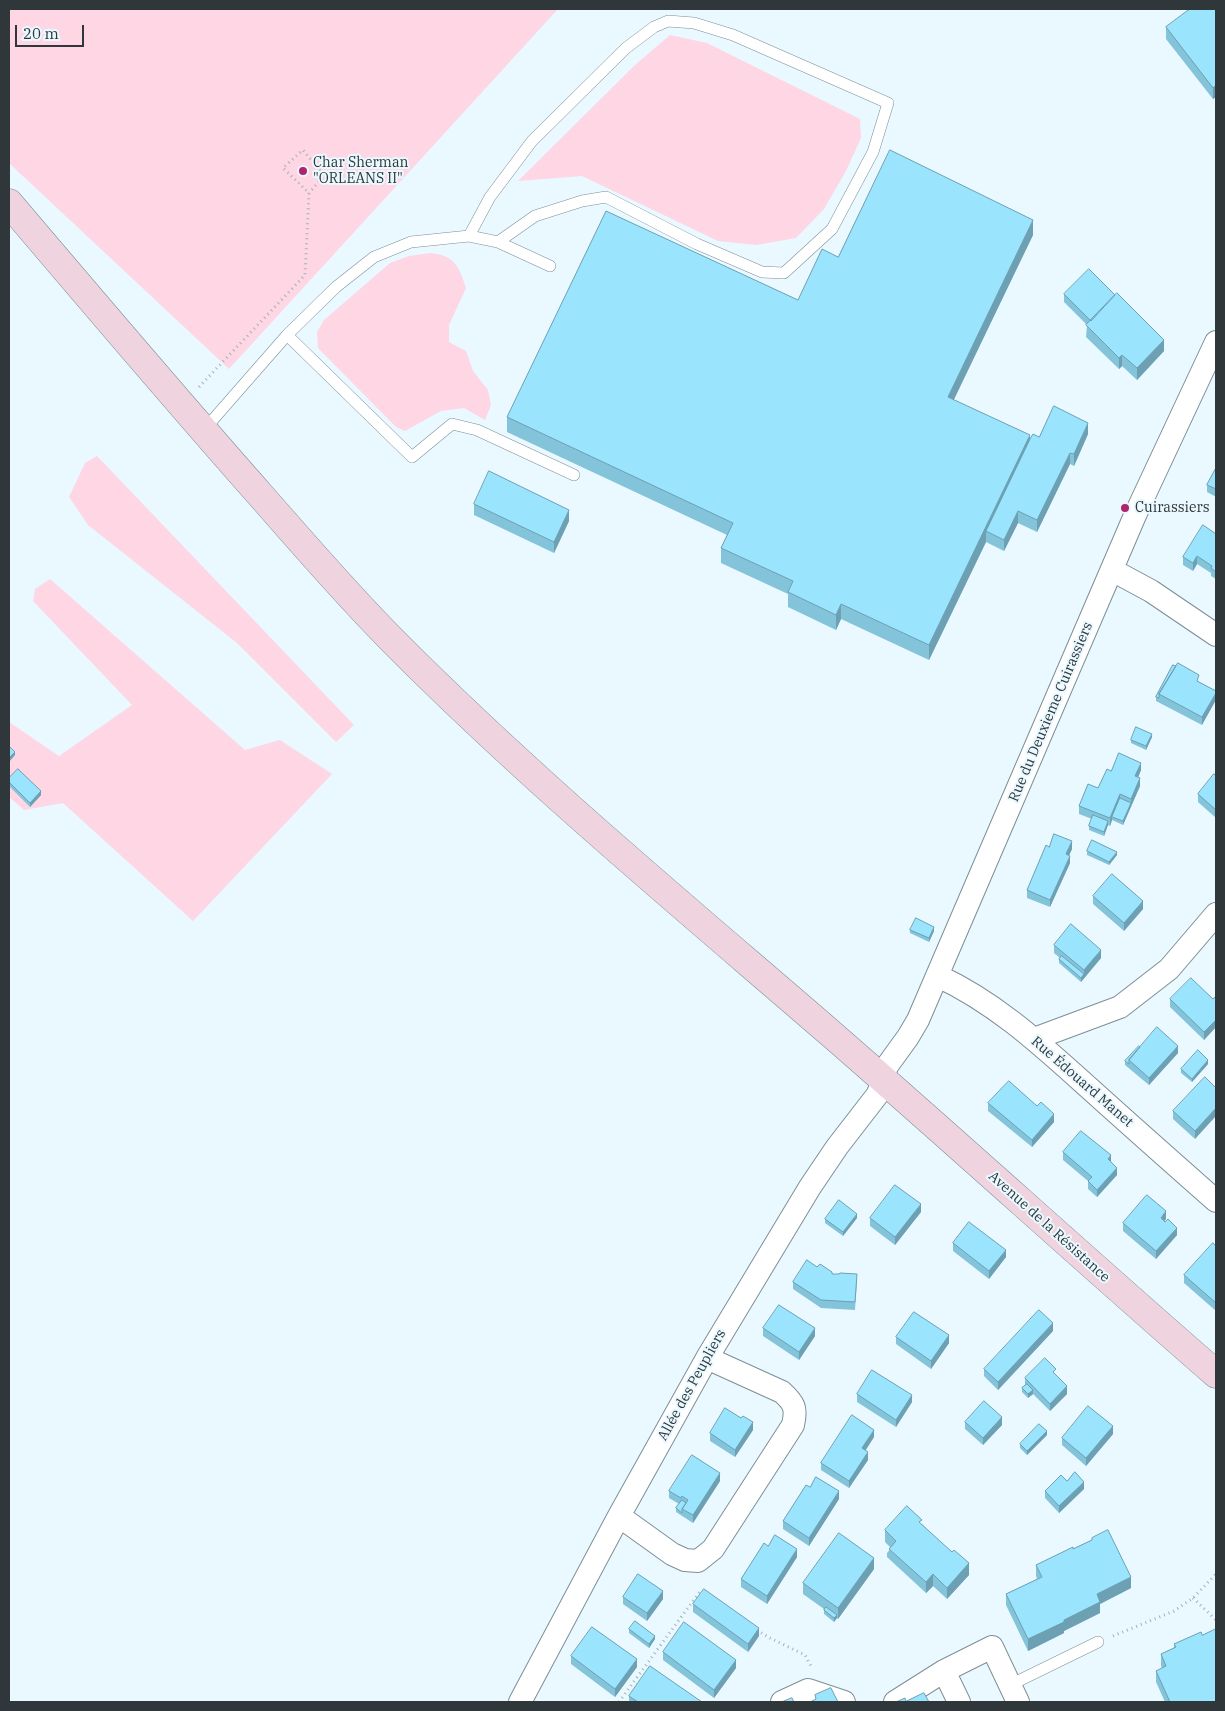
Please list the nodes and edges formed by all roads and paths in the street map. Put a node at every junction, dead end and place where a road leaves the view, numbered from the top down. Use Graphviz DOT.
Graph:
graph roads {
  1 [pos="309,193"];
  2 [pos="9,203"];
  3 [pos="469,236"];
  4 [pos="498,242"];
  5 [pos="550,266"];
  6 [pos="287,335"];
  7 [pos="1216,342"];
  8 [pos="181,406"];
  9 [pos="203,431"];
  10 [pos="574,475"];
  11 [pos="1112,570"];
  12 [pos="1216,635"];
  13 [pos="1216,914"];
  14 [pos="938,976"];
  15 [pos="1034,1039"];
  16 [pos="883,1080"];
  17 [pos="1216,1201"];
  18 [pos="707,1358"];
  19 [pos="1216,1374"];
  20 [pos="619,1516"];
  21 [pos="1216,1574"];
  22 [pos="708,1595"];
  23 [pos="1193,1598"];
  24 [pos="1216,1620"];
  25 [pos="753,1627"];
  26 [pos="1098,1642"];
  27 [pos="944,1671"];
  28 [pos="814,1692"];
  29 [pos="1014,1694"];
  30 [pos="520,1702"];
  31 [pos="619,1702"];
  32 [pos="782,1702"];
  33 [pos="844,1702"];
  34 [pos="895,1702"];
  35 [pos="959,1702"];
  1 -- 1 [label="path"];
  1 -- 8 [label="path"];
  2 -- 8 [label="main road, Avenue de la Résistance"];
  3 -- 4 [label="lane"];
  3 -- 4 [label="lane"];
  3 -- 6 [label="lane"];
  4 -- 5 [label="lane"];
  6 -- 9 [label="lane"];
  6 -- 10 [label="lane"];
  7 -- 11 [label="street, Rue du Deuxieme Cuirassiers"];
  8 -- 9 [label="main road, Avenue de la Résistance"];
  9 -- 16 [label="main road, Avenue de la Résistance"];
  11 -- 12 [label="street"];
  11 -- 14 [label="street, Rue du Deuxieme Cuirassiers"];
  13 -- 15 [label="street"];
  14 -- 15 [label="street, Rue Édouard Manet"];
  14 -- 16 [label="street, Rue du Deuxieme Cuirassiers"];
  15 -- 17 [label="street, Rue Édouard Manet"];
  16 -- 18 [label="street, Allée des Peupliers"];
  16 -- 19 [label="main road, Avenue de la Résistance"];
  18 -- 20 [label="street, Allée des Peupliers"];
  18 -- 20 [label="street"];
  20 -- 30 [label="street, Allée des Peupliers"];
  21 -- 23 [label="path"];
  22 -- 31 [label="path"];
  23 -- 24 [label="path"];
  23 -- 26 [label="path"];
  25 -- 28 [label="path"];
  26 -- 29 [label="lane"];
  27 -- 29 [label="street"];
  27 -- 34 [label="street"];
  27 -- 35 [label="street"];
  28 -- 32 [label="street"];
  28 -- 33 [label="street"];
}
